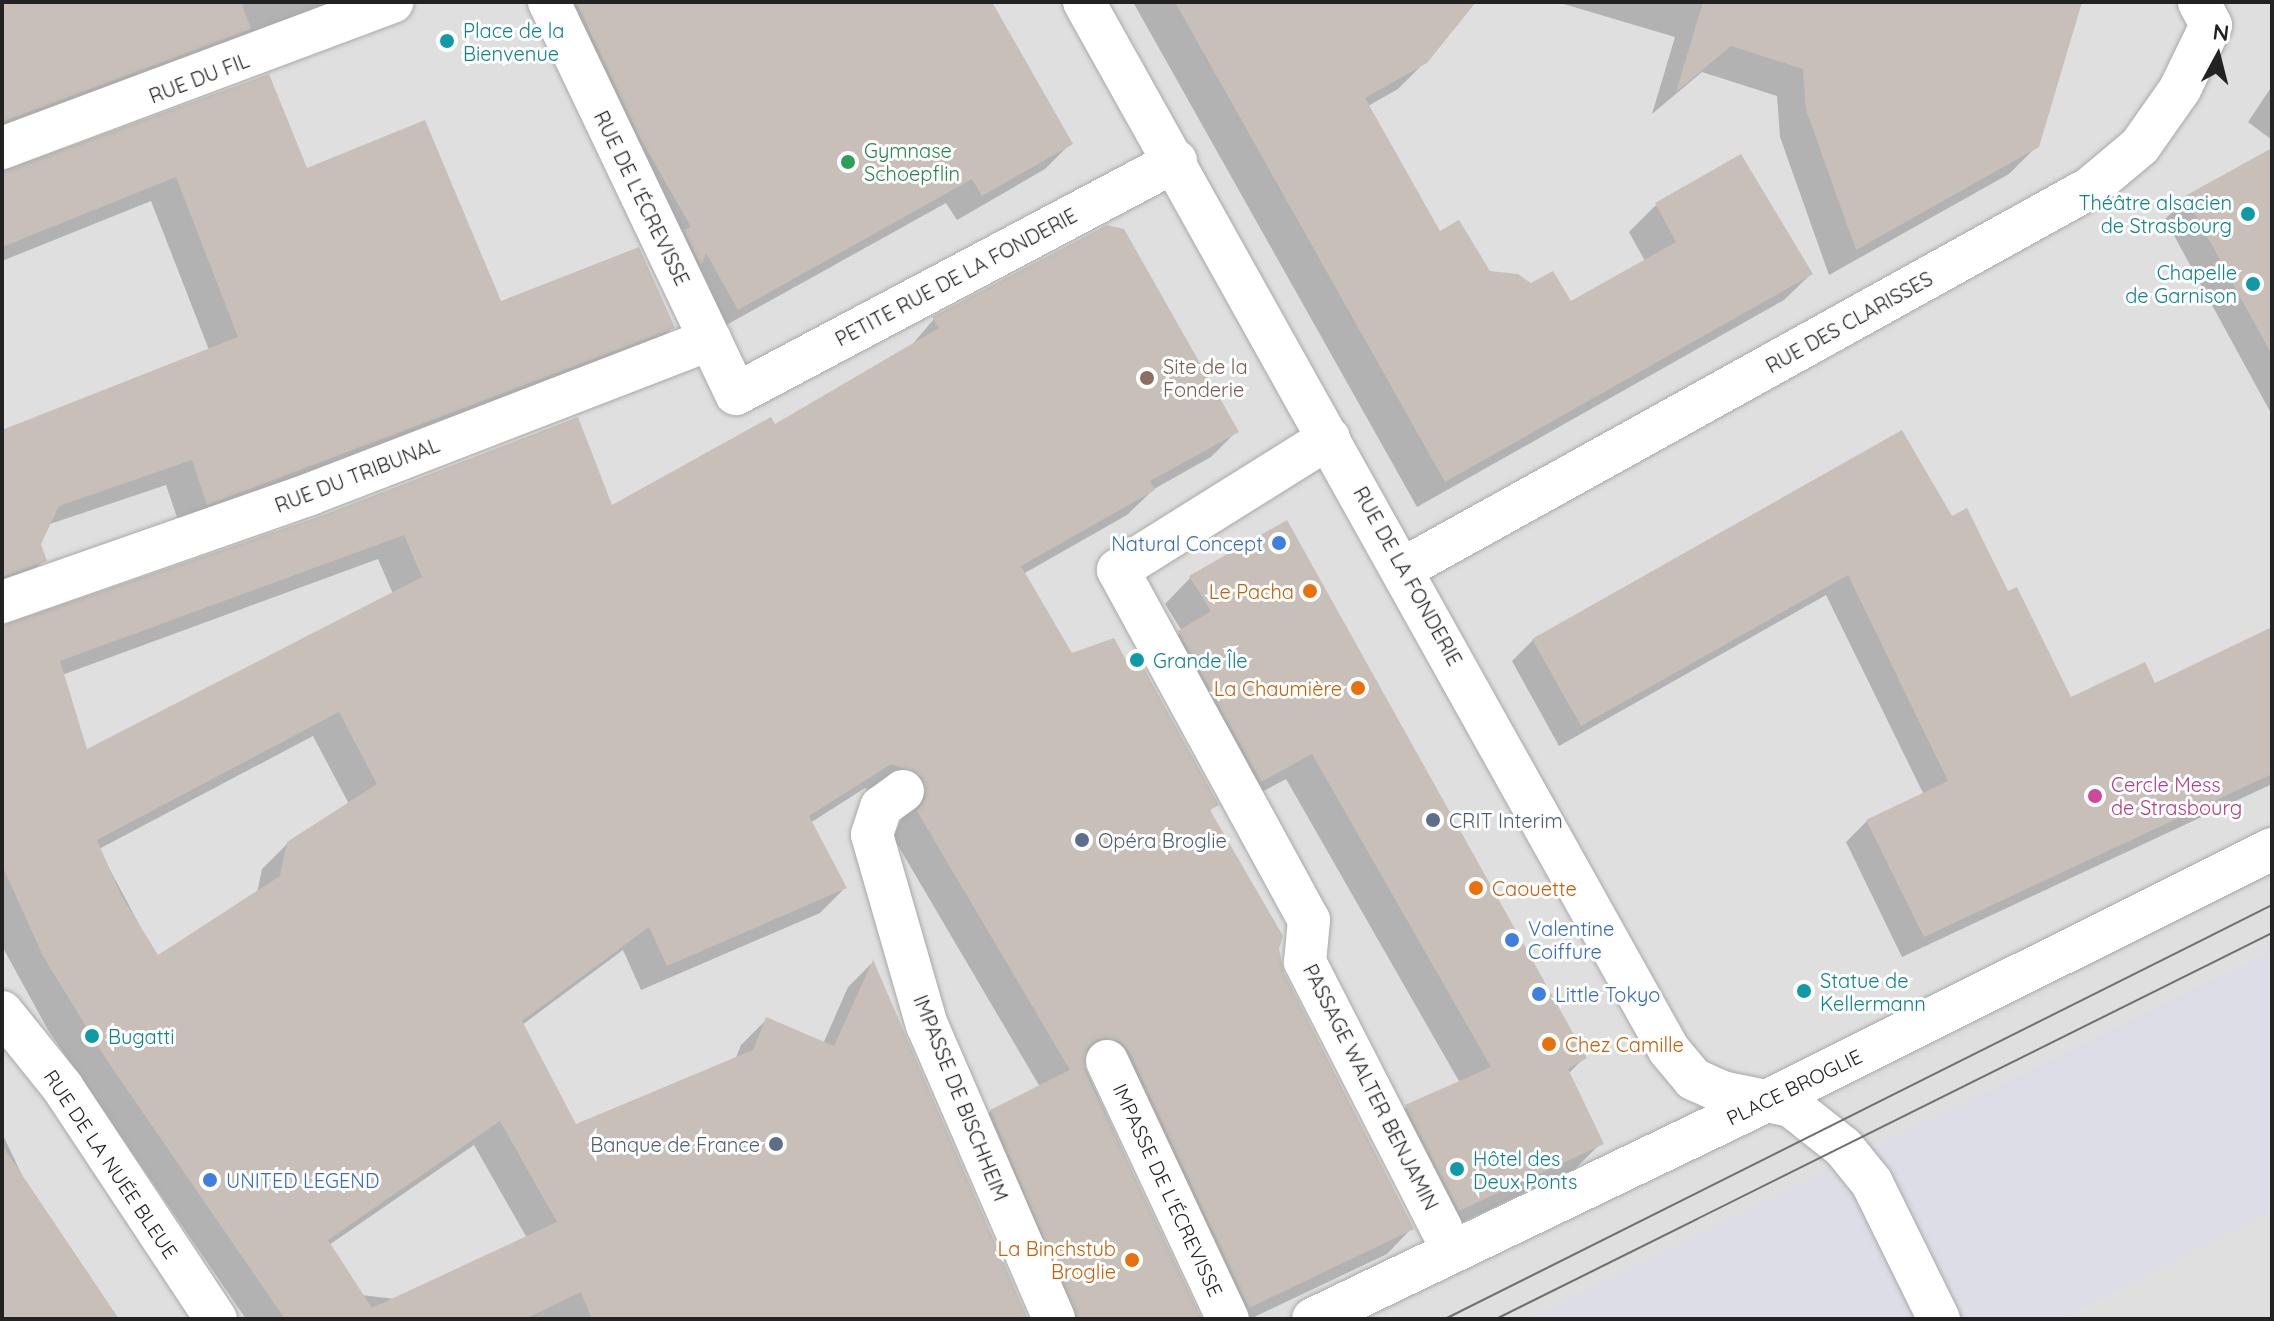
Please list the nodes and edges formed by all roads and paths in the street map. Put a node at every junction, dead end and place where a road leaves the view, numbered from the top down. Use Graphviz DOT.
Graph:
graph roads {
  1 [pos="393,2"];
  2 [pos="549,2"];
  3 [pos="1084,2"];
  4 [pos="2199,2"];
  5 [pos="2,148"];
  6 [pos="1176,161"];
  7 [pos="710,340"];
  8 [pos="736,394"];
  9 [pos="1329,438"];
  10 [pos="1404,568"];
  11 [pos="2,602"];
  12 [pos="903,791"];
  13 [pos="2272,849"];
  14 [pos="2,1012"];
  15 [pos="1107,1061"];
  16 [pos="1771,1099"];
  17 [pos="1442,1230"];
  18 [pos="216,1319"];
  19 [pos="1054,1319"];
  20 [pos="1228,1319"];
  21 [pos="1313,1319"];
  22 [pos="1939,1319"];
  1 -- 5 [label="street, RUE DU FIL"];
  2 -- 7 [label="street, RUE DE L'ÉCREVISSE"];
  3 -- 6 [label="street, RUE DE LA FONDERIE"];
  4 -- 10 [label="street, RUE DES CLARISSES"];
  6 -- 8 [label="street, PETITE RUE DE LA FONDERIE"];
  6 -- 9 [label="street, RUE DE LA FONDERIE"];
  7 -- 8 [label="street, RUE DE L'ÉCREVISSE"];
  7 -- 11 [label="street, RUE DU TRIBUNAL"];
  9 -- 10 [label="street, RUE DE LA FONDERIE"];
  9 -- 17 [label="street, PASSAGE WALTER BENJAMIN"];
  10 -- 16 [label="street, RUE DE LA FONDERIE"];
  12 -- 19 [label="street, IMPASSE DE BISCHHEIM"];
  13 -- 16 [label="street, PLACE BROGLIE"];
  14 -- 18 [label="street, RUE DE LA NUÉE BLEUE"];
  15 -- 20 [label="street, IMPASSE DE L'ÉCREVISSE"];
  16 -- 21 [label="street, PLACE BROGLIE"];
  16 -- 22 [label="street, RUE DE LA FONDERIE"];
}
